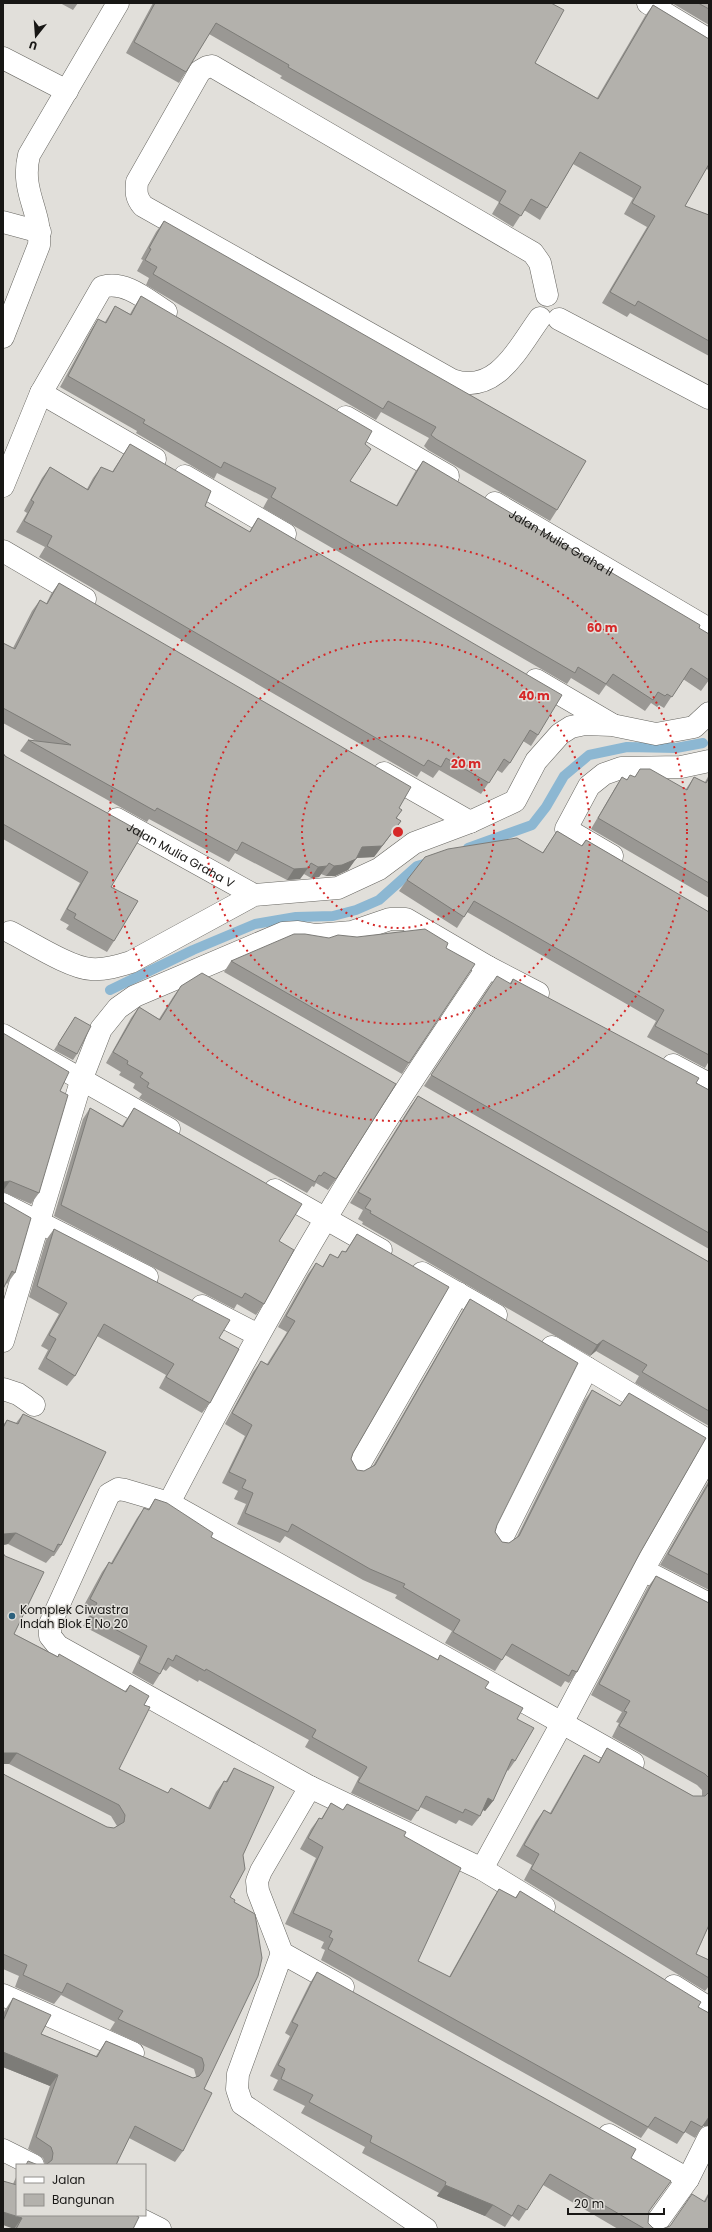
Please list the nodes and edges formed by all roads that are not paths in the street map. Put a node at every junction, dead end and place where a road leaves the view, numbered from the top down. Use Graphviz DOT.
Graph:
graph roads {
  1 [pos="118,3"];
  2 [pos="648,3"];
  3 [pos="709,40"];
  4 [pos="3,58"];
  5 [pos="67,91"];
  6 [pos="3,222"];
  7 [pos="40,232"];
  8 [pos="549,318"];
  9 [pos="185,323"];
  10 [pos="3,337"];
  11 [pos="41,392"];
  12 [pos="709,398"];
  13 [pos="330,407"];
  14 [pos="3,486"];
  15 [pos="302,545"];
  16 [pos="3,551"];
  17 [pos="106,611"];
  18 [pos="709,628"];
  19 [pos="516,669"];
  20 [pos="709,713"];
  21 [pos="612,725"];
  22 [pos="709,761"];
  23 [pos="367,762"];
  24 [pos="96,808"];
  25 [pos="470,822"];
  26 [pos="627,865"];
  27 [pos="254,895"];
  28 [pos="10,932"];
  29 [pos="488,966"];
  30 [pos="194,970"];
  31 [pos="215,981"];
  32 [pos="557,1003"];
  33 [pos="3,1034"];
  34 [pos="654,1054"];
  35 [pos="82,1078"];
  36 [pos="709,1084"];
  37 [pos="398,1085"];
  38 [pos="426,1101"];
  39 [pos="184,1137"];
  40 [pos="258,1180"];
  41 [pos="3,1204"];
  42 [pos="325,1219"];
  43 [pos="38,1221"];
  44 [pos="166,1287"];
  45 [pos="458,1293"];
  46 [pos="187,1298"];
  47 [pos="512,1324"];
  48 [pos="258,1335"];
  49 [pos="532,1336"];
  50 [pos="3,1341"];
  51 [pos="586,1368"];
  52 [pos="3,1388"];
  53 [pos="34,1405"];
  54 [pos="709,1441"];
  55 [pos="709,1455"];
  56 [pos="356,1470"];
  57 [pos="169,1503"];
  58 [pos="500,1542"];
  59 [pos="643,1570"];
  60 [pos="709,1604"];
  61 [pos="562,1723"];
  62 [pos="650,1773"];
  63 [pos="310,1787"];
  64 [pos="482,1869"];
  65 [pos="562,1918"];
  66 [pos="282,1953"];
  67 [pos="656,1975"];
  68 [pos="3,1995"];
  69 [pos="358,1996"];
  70 [pos="709,2008"];
  71 [pos="148,2060"];
  72 [pos="592,2126"];
  73 [pos="709,2137"];
  74 [pos="3,2150"];
  75 [pos="31,2164"];
  76 [pos="688,2179"];
  77 [pos="134,2216"];
  78 [pos="160,2229"];
  79 [pos="426,2229"];
  80 [pos="652,2229"];
  1 -- 5 [label="street"];
  2 -- 3 [label="street"];
  4 -- 5 [label="street"];
  5 -- 7 [label="street"];
  6 -- 7 [label="street"];
  7 -- 10 [label="street"];
  8 -- 8 [label="street"];
  8 -- 12 [label="street"];
  9 -- 11 [label="street"];
  11 -- 14 [label="street"];
  11 -- 15 [label="street"];
  13 -- 18 [label="street, Jalan Mulia Graha II"];
  16 -- 17 [label="street"];
  19 -- 21 [label="street"];
  20 -- 21 [label="street"];
  21 -- 25 [label="street"];
  22 -- 26 [label="street"];
  23 -- 25 [label="street"];
  24 -- 27 [label="street, Jalan Mulia Graha V"];
  25 -- 27 [label="street"];
  27 -- 28 [label="street"];
  29 -- 30 [label="street"];
  29 -- 32 [label="street"];
  29 -- 37 [label="street"];
  30 -- 31 [label="street"];
  30 -- 35 [label="street"];
  33 -- 35 [label="street"];
  34 -- 36 [label="street"];
  35 -- 39 [label="street"];
  35 -- 43 [label="street"];
  37 -- 38 [label="street"];
  37 -- 42 [label="street"];
  40 -- 42 [label="street"];
  41 -- 43 [label="street"];
  42 -- 45 [label="street"];
  42 -- 48 [label="street"];
  43 -- 44 [label="street"];
  43 -- 50 [label="street"];
  45 -- 47 [label="street"];
  45 -- 56 [label="street"];
  46 -- 48 [label="street"];
  48 -- 57 [label="street"];
  49 -- 51 [label="street"];
  51 -- 54 [label="street"];
  51 -- 58 [label="street"];
  52 -- 53 [label="street"];
  55 -- 59 [label="street"];
  57 -- 61 [label="street"];
  57 -- 63 [label="street"];
  59 -- 60 [label="street"];
  59 -- 61 [label="street"];
  61 -- 62 [label="street"];
  61 -- 64 [label="street"];
  63 -- 64 [label="street"];
  63 -- 66 [label="street"];
  64 -- 65 [label="street"];
  66 -- 69 [label="street"];
  66 -- 79 [label="street"];
  67 -- 70 [label="street"];
  68 -- 71 [label="street"];
  72 -- 76 [label="street"];
  73 -- 76 [label="street"];
  74 -- 75 [label="street"];
  76 -- 80 [label="street"];
  77 -- 78 [label="street"];
}
